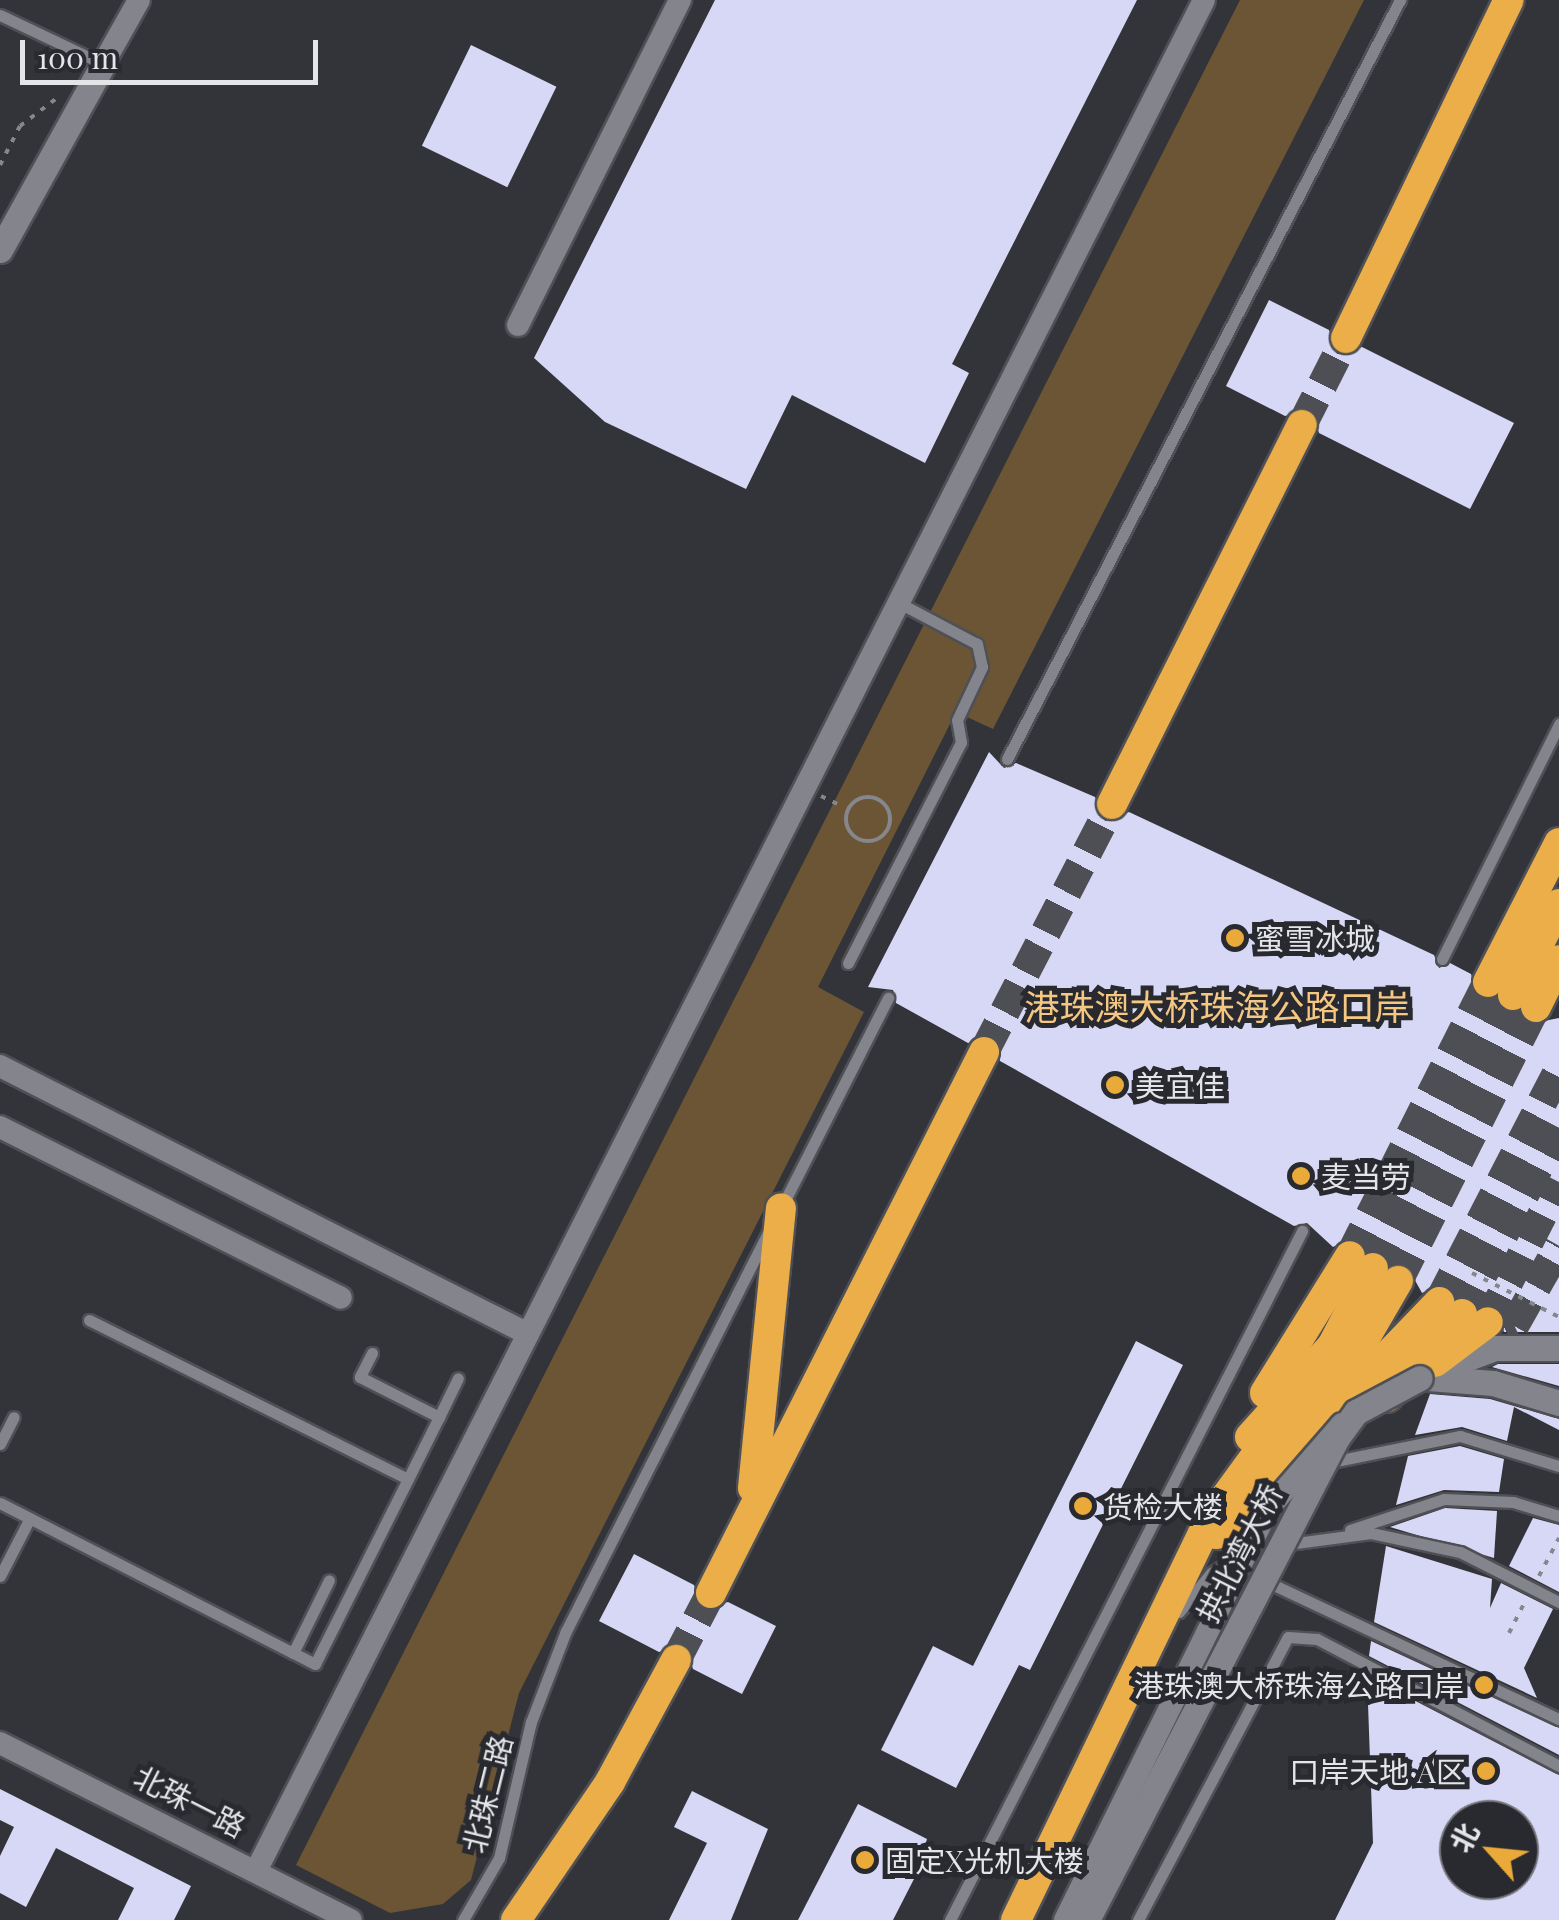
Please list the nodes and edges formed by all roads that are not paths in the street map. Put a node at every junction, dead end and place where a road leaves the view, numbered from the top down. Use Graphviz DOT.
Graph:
graph roads {
  1 [pos="139,0"];
  2 [pos="680,0"];
  3 [pos="1204,0"];
  4 [pos="1400,0"];
  5 [pos="1510,0"];
  6 [pos="0,15"];
  7 [pos="103,64"];
  8 [pos="0,250"];
  9 [pos="518,325"];
  10 [pos="1346,338"];
  11 [pos="1302,425"];
  12 [pos="901,604"];
  13 [pos="1559,724"];
  14 [pos="1007,759"];
  15 [pos="1112,804"];
  16 [pos="1559,843"];
  17 [pos="1559,904"];
  18 [pos="1442,959"];
  19 [pos="1559,960"];
  20 [pos="848,963"];
  21 [pos="1512,995"];
  22 [pos="888,998"];
  23 [pos="984,1052"];
  24 [pos="0,1066"];
  25 [pos="0,1127"];
  26 [pos="781,1208"];
  27 [pos="1302,1230"];
  28 [pos="341,1298"];
  29 [pos="89,1320"];
  30 [pos="528,1334"];
  31 [pos="1559,1348"];
  32 [pos="372,1353"];
  33 [pos="458,1378"];
  34 [pos="1420,1378"];
  35 [pos="1559,1403"];
  36 [pos="1356,1412"];
  37 [pos="439,1417"];
  38 [pos="14,1418"];
  39 [pos="0,1444"];
  40 [pos="1559,1466"];
  41 [pos="1287,1472"];
  42 [pos="408,1479"];
  43 [pos="0,1503"];
  44 [pos="1559,1516"];
  45 [pos="30,1518"];
  46 [pos="1215,1524"];
  47 [pos="744,1527"];
  48 [pos="1331,1536"];
  49 [pos="0,1576"];
  50 [pos="329,1580"];
  51 [pos="711,1593"];
  52 [pos="1192,1595"];
  53 [pos="1559,1602"];
  54 [pos="292,1653"];
  55 [pos="676,1660"];
  56 [pos="1138,1662"];
  57 [pos="1559,1719"];
  58 [pos="0,1742"];
  59 [pos="1559,1766"];
  60 [pos="1096,1860"];
  61 [pos="256,1870"];
  62 [pos="351,1920"];
  63 [pos="463,1920"];
  64 [pos="516,1920"];
  65 [pos="950,1920"];
  66 [pos="1016,1920"];
  67 [pos="1066,1920"];
  68 [pos="1087,1920"];
  69 [pos="1138,1920"];
  1 -- 7 [label="street"];
  2 -- 9 [label="street"];
  3 -- 12 [label="street"];
  4 -- 14 [label="lane"];
  5 -- 10 [label="highway"];
  6 -- 7 [label="lane"];
  7 -- 8 [label="main road"];
  11 -- 15 [label="highway"];
  12 -- 20 [label="lane"];
  12 -- 30 [label="street"];
  13 -- 18 [label="lane"];
  16 -- 21 [label="highway"];
  17 -- 21 [label="highway"];
  19 -- 21 [label="highway"];
  22 -- 26 [label="lane, 北珠二路"];
  23 -- 47 [label="highway"];
  24 -- 30 [label="street"];
  25 -- 28 [label="street"];
  26 -- 47 [label="highway"];
  26 -- 63 [label="lane, 北珠二路"];
  27 -- 65 [label="lane"];
  29 -- 42 [label="lane"];
  30 -- 61 [label="street"];
  31 -- 34 [label="main road"];
  32 -- 37 [label="lane"];
  33 -- 37 [label="lane"];
  34 -- 35 [label="main road"];
  34 -- 36 [label="main road, bridge"];
  36 -- 60 [label="street, bridge"];
  36 -- 68 [label="main road, 拱北湾大桥, bridge"];
  37 -- 42 [label="lane"];
  38 -- 39 [label="lane"];
  40 -- 41 [label="lane"];
  41 -- 46 [label="highway"];
  41 -- 46 [label="highway"];
  42 -- 54 [label="lane"];
  43 -- 45 [label="lane"];
  44 -- 48 [label="lane"];
  45 -- 49 [label="lane"];
  45 -- 54 [label="lane"];
  46 -- 46 [label="highway"];
  46 -- 56 [label="highway"];
  47 -- 51 [label="highway"];
  48 -- 52 [label="lane"];
  48 -- 53 [label="lane"];
  50 -- 54 [label="lane"];
  52 -- 56 [label="lane"];
  52 -- 57 [label="lane"];
  55 -- 64 [label="highway"];
  56 -- 66 [label="highway"];
  58 -- 61 [label="street, 北珠一路"];
  59 -- 69 [label="lane"];
  60 -- 67 [label="street, bridge"];
  60 -- 68 [label="lane"];
  61 -- 62 [label="street, 北珠一路"];
}
